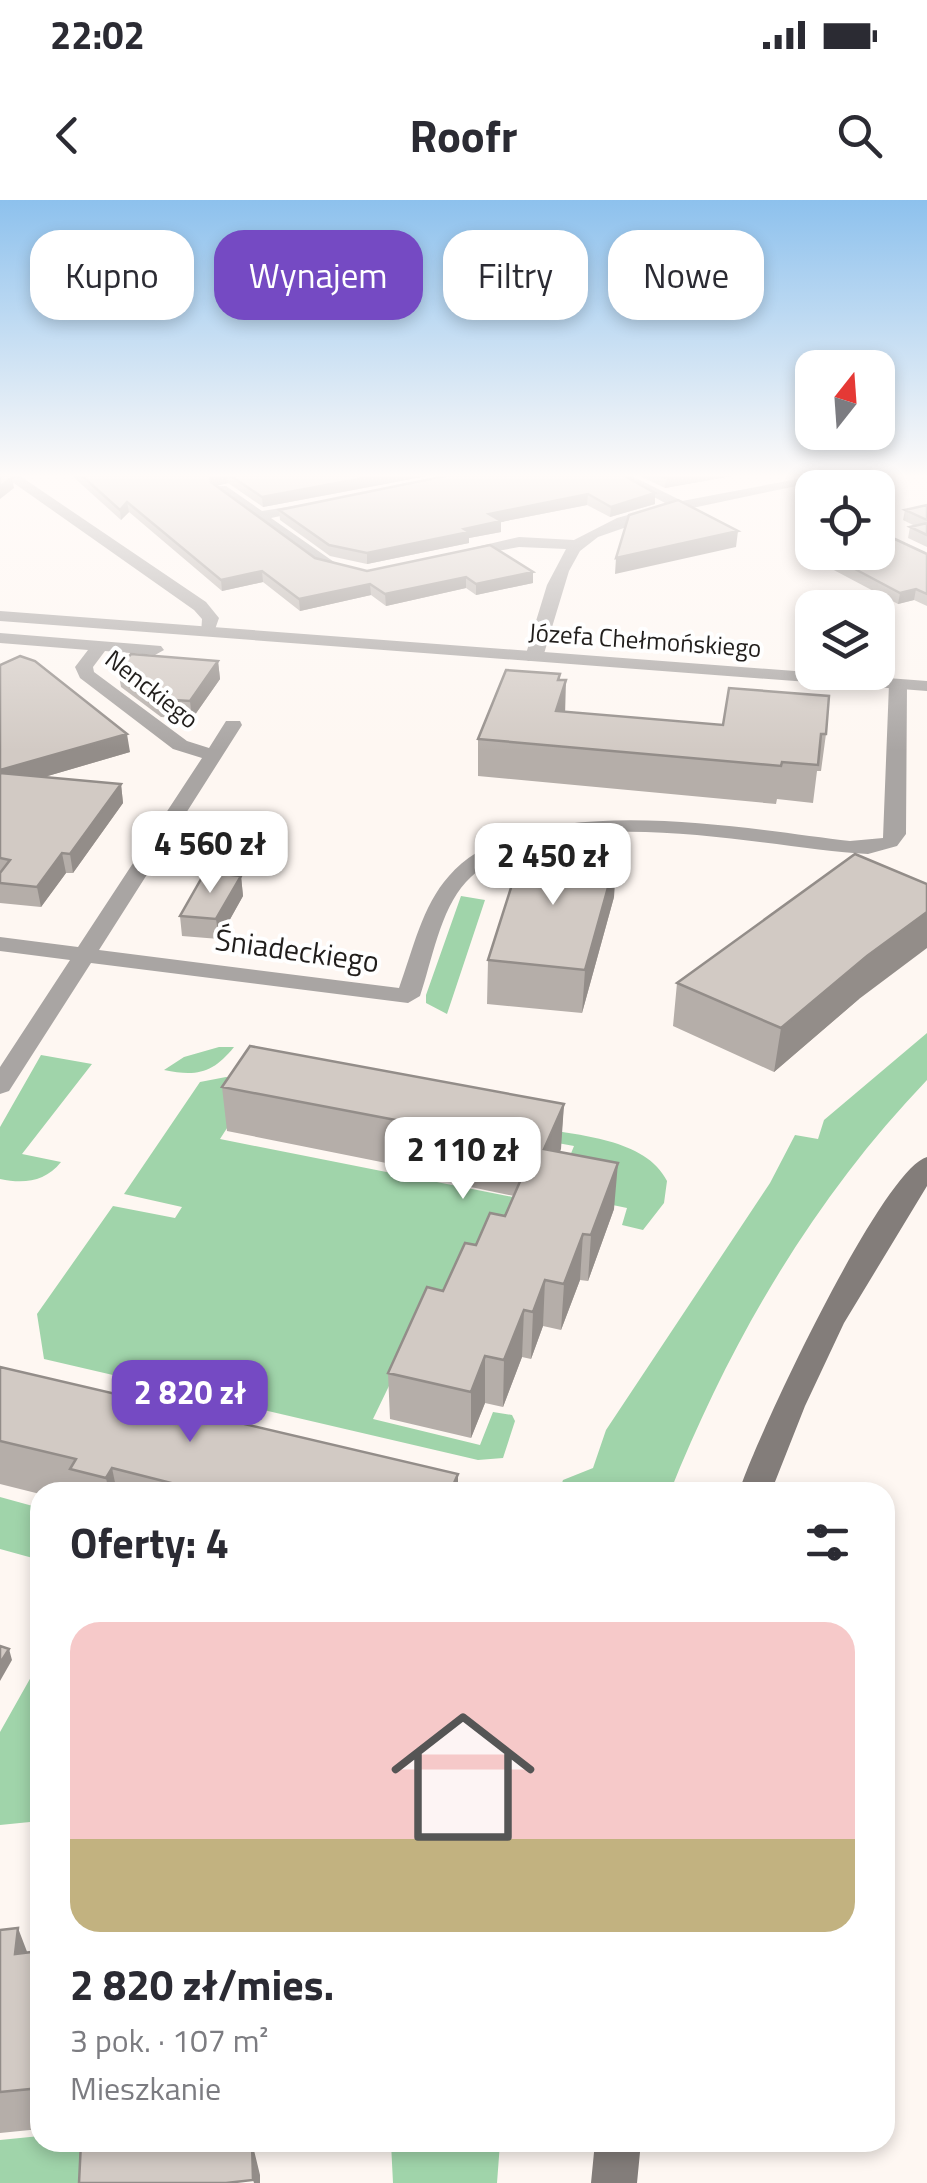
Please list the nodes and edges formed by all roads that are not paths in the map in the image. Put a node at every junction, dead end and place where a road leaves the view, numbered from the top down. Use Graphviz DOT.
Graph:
graph roads {
  1 [pos="143,567"];
  2 [pos="330,567"];
  3 [pos="565,567"];
  4 [pos="366,573"];
  5 [pos="0,616"];
  6 [pos="207,631"];
  7 [pos="0,638"];
  8 [pos="100,646"];
  9 [pos="155,650"];
  10 [pos="534,657"];
  11 [pos="898,684"];
  12 [pos="927,686"];
  13 [pos="233,726"];
  14 [pos="214,755"];
  15 [pos="0,944"];
  16 [pos="86,953"];
  17 [pos="0,1086"];
  18 [pos="927,1166"];
  19 [pos="759,1482"];
  20 [pos="617,2152"];
  21 [pos="614,2183"];
  1 -- 6 [label="street"];
  2 -- 4 [label="street"];
  3 -- 10 [label="street"];
  5 -- 6 [label="street, Józefa Chełmońskiego"];
  6 -- 10 [label="street, Józefa Chełmońskiego"];
  7 -- 8 [label="street"];
  8 -- 9 [label="street"];
  8 -- 14 [label="street, Nenckiego"];
  10 -- 11 [label="street, Józefa Chełmońskiego"];
  11 -- 12 [label="street, Józefa Chełmońskiego"];
  11 -- 16 [label="street, Śniadeckiego"];
  13 -- 14 [label="street"];
  14 -- 16 [label="street"];
  15 -- 16 [label="street, Śniadeckiego"];
  16 -- 17 [label="street"];
  18 -- 19 [label="main road"];
  20 -- 21 [label="main road"];
}
